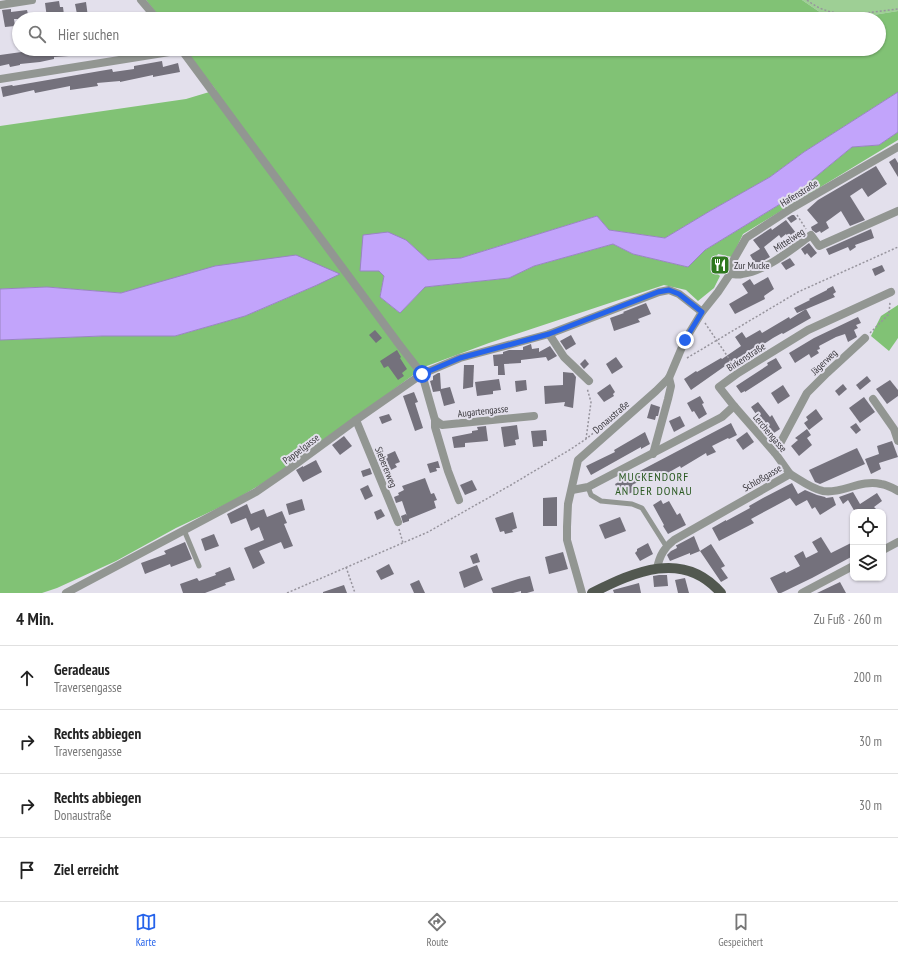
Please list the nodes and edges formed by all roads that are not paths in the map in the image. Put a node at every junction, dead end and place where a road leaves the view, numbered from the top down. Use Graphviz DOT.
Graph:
graph roads {
  1 [pos="32,0"];
  2 [pos="141,0"];
  3 [pos="0,5"];
  4 [pos="150,12"];
  5 [pos="144,56"];
  6 [pos="185,56"];
  7 [pos="0,79"];
  8 [pos="898,147"];
  9 [pos="898,212"];
  10 [pos="730,274"];
  11 [pos="891,292"];
  12 [pos="700,314"];
  13 [pos="549,334"];
  14 [pos="865,338"];
  15 [pos="422,374"];
  16 [pos="668,378"];
  17 [pos="589,381"];
  18 [pos="873,399"];
  19 [pos="734,406"];
  20 [pos="534,416"];
  21 [pos="356,420"];
  22 [pos="435,420"];
  23 [pos="898,441"];
  24 [pos="775,453"];
  25 [pos="653,454"];
  26 [pos="790,474"];
  27 [pos="588,487"];
  28 [pos="572,490"];
  29 [pos="898,491"];
  30 [pos="459,500"];
  31 [pos="398,522"];
  32 [pos="184,530"];
  33 [pos="898,542"];
  34 [pos="666,546"];
  35 [pos="886,548"];
  36 [pos="199,566"];
  37 [pos="657,568"];
  38 [pos="850,568"];
  39 [pos="66,593"];
  40 [pos="582,593"];
  41 [pos="592,593"];
  42 [pos="721,593"];
  43 [pos="802,593"];
  1 -- 3 [label="street"];
  2 -- 4 [label="street"];
  5 -- 7 [label="street"];
  6 -- 15 [label="street"];
  8 -- 10 [label="street, Hafenstraße"];
  9 -- 10 [label="street, Mittelweg"];
  10 -- 12 [label="street, Donaustraße"];
  11 -- 19 [label="street, Birkenstraße"];
  12 -- 13 [label="street, Pappelgasse"];
  12 -- 16 [label="street, Donaustraße"];
  13 -- 15 [label="street, Pappelgasse"];
  13 -- 17 [label="street"];
  14 -- 24 [label="street, Jägerweg"];
  15 -- 21 [label="street, Pappelgasse"];
  15 -- 22 [label="street"];
  16 -- 25 [label="street"];
  16 -- 28 [label="street, Donaustraße"];
  18 -- 23 [label="street"];
  19 -- 24 [label="street, Lerchengasse"];
  19 -- 25 [label="street"];
  20 -- 22 [label="street, Augartengasse"];
  21 -- 31 [label="street, Siebererweg"];
  21 -- 32 [label="street, Pappelgasse"];
  22 -- 30 [label="street"];
  24 -- 26 [label="street, Lerchengasse"];
  25 -- 27 [label="street"];
  26 -- 29 [label="street, Schloßgasse"];
  26 -- 34 [label="street, Schloßgasse"];
  27 -- 28 [label="street"];
  27 -- 34 [label="lane"];
  28 -- 40 [label="street, Donaustraße"];
  32 -- 36 [label="lane"];
  32 -- 39 [label="street, Pappelgasse"];
  33 -- 35 [label="street"];
  34 -- 37 [label="street"];
  37 -- 41 [label="main road"];
  37 -- 42 [label="main road"];
  38 -- 43 [label="street"];
}
